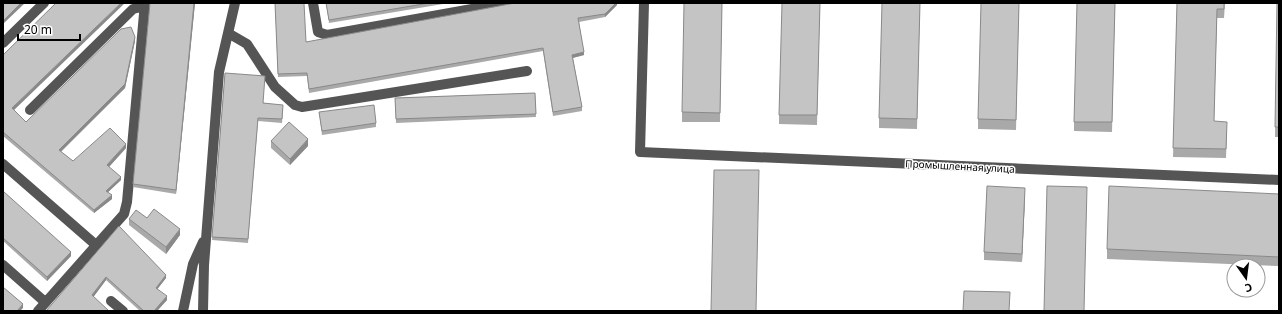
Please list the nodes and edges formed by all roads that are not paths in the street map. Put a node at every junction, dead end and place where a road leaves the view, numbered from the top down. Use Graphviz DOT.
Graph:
graph roads {
  1 [pos="44,3"];
  2 [pos="235,3"];
  3 [pos="313,3"];
  4 [pos="505,3"];
  5 [pos="644,3"];
  6 [pos="145,5"];
  7 [pos="228,33"];
  8 [pos="3,43"];
  9 [pos="526,71"];
  10 [pos="30,110"];
  11 [pos="3,164"];
  12 [pos="1279,180"];
  13 [pos="206,234"];
  14 [pos="96,245"];
  15 [pos="3,265"];
  16 [pos="111,301"];
  17 [pos="46,302"];
  18 [pos="38,311"];
  19 [pos="123,311"];
  20 [pos="182,311"];
  21 [pos="203,311"];
  1 -- 8 [label="street"];
  2 -- 7 [label="street"];
  3 -- 4 [label="street"];
  5 -- 12 [label="street, Промышленная улица"];
  6 -- 10 [label="street"];
  6 -- 14 [label="street"];
  7 -- 9 [label="street"];
  7 -- 13 [label="street"];
  11 -- 14 [label="street"];
  13 -- 20 [label="street"];
  13 -- 21 [label="street"];
  14 -- 17 [label="street"];
  15 -- 17 [label="street"];
  16 -- 19 [label="street"];
  17 -- 18 [label="street"];
}
